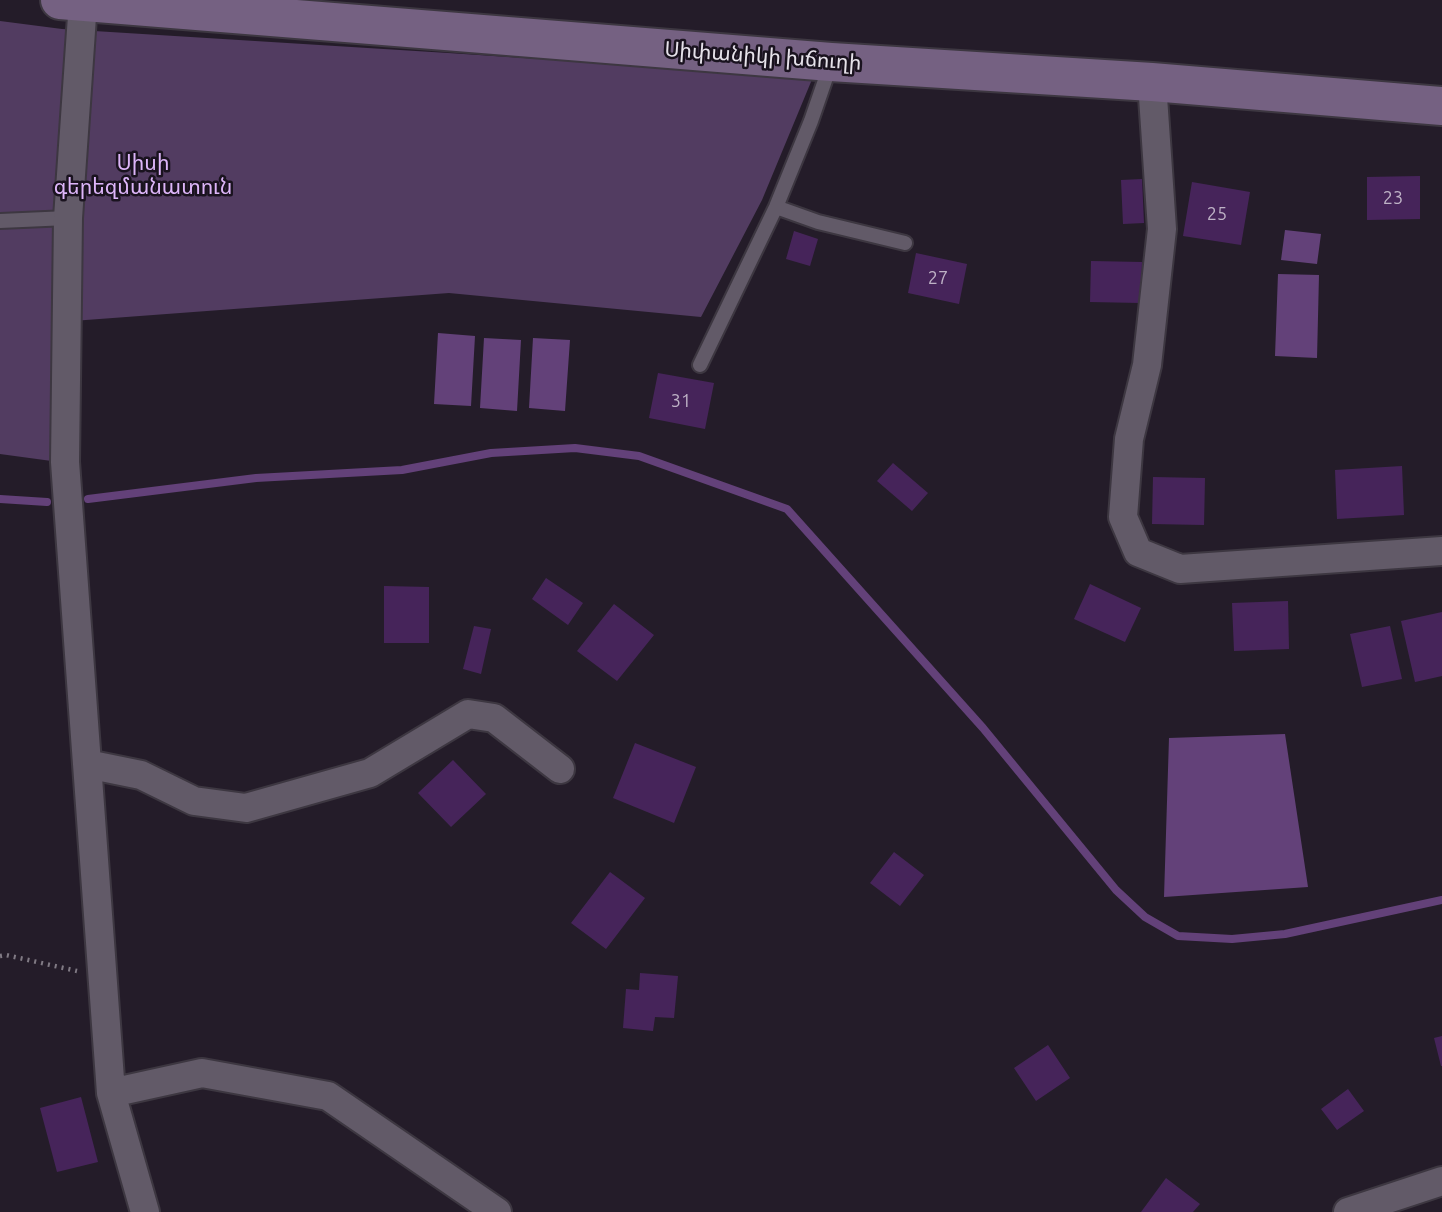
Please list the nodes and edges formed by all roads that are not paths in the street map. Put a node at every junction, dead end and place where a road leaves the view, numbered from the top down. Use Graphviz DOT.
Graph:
graph roads {
  1 [pos="72,1"];
  2 [pos="831,62"];
  3 [pos="1152,82"];
  4 [pos="1442,106"];
  5 [pos="776,207"];
  6 [pos="68,218"];
  7 [pos="0,222"];
  8 [pos="905,243"];
  9 [pos="700,365"];
  10 [pos="1442,551"];
  11 [pos="88,764"];
  12 [pos="560,769"];
  13 [pos="111,1093"];
  14 [pos="1442,1181"];
  15 [pos="145,1212"];
  16 [pos="497,1212"];
  17 [pos="1348,1212"];
  1 -- 2 [label="main road, Սիփանիկի խճուղի"];
  1 -- 6 [label="street"];
  2 -- 3 [label="main road, Սիփանիկի խճուղի"];
  2 -- 5 [label="lane"];
  3 -- 4 [label="main road, Սիփանիկի խճուղի"];
  3 -- 10 [label="street"];
  5 -- 8 [label="lane"];
  5 -- 9 [label="lane"];
  6 -- 7 [label="lane"];
  6 -- 11 [label="street"];
  11 -- 12 [label="street"];
  11 -- 13 [label="street"];
  13 -- 15 [label="street"];
  13 -- 16 [label="street"];
  14 -- 17 [label="street"];
}
